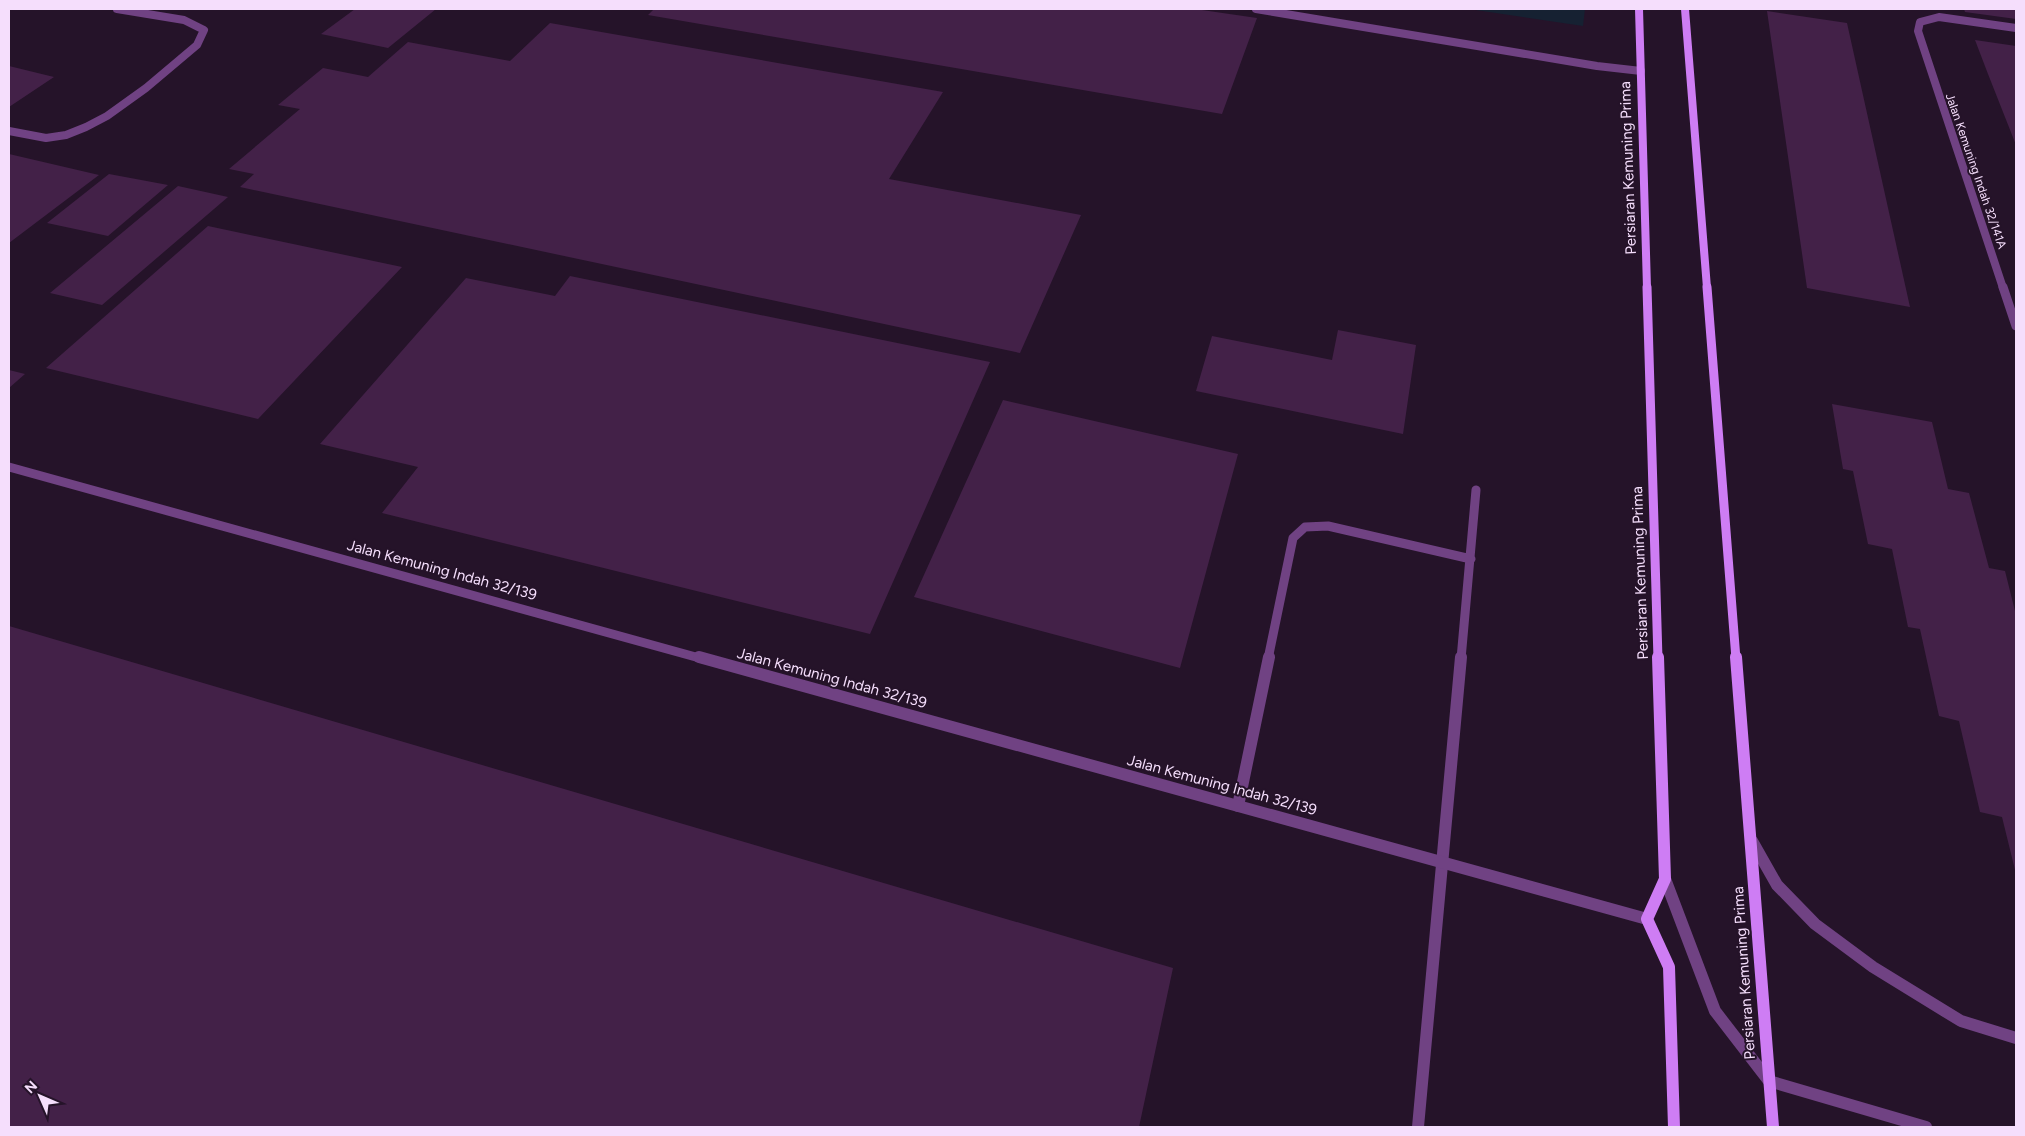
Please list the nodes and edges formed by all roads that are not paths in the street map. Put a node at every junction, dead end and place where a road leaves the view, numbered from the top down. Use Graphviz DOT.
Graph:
graph roads {
  1 [pos="117,9"];
  2 [pos="1256,9"];
  3 [pos="1639,9"];
  4 [pos="1685,9"];
  5 [pos="2016,28"];
  6 [pos="1641,71"];
  7 [pos="9,130"];
  8 [pos="2016,326"];
  9 [pos="9,467"];
  10 [pos="1476,490"];
  11 [pos="1470,559"];
  12 [pos="1744,756"];
  13 [pos="1238,806"];
  14 [pos="1442,863"];
  15 [pos="1665,879"];
  16 [pos="1647,919"];
  17 [pos="2016,1038"];
  18 [pos="1769,1081"];
  19 [pos="1418,1127"];
  20 [pos="1674,1127"];
  21 [pos="1773,1127"];
  22 [pos="1926,1127"];
  1 -- 7 [label="street"];
  2 -- 6 [label="street"];
  3 -- 6 [label="street, Persiaran Kemuning Prima"];
  4 -- 12 [label="street, Persiaran Kemuning Prima"];
  5 -- 8 [label="street, Jalan Kemuning Indah 32/141A"];
  6 -- 15 [label="street, Persiaran Kemuning Prima"];
  9 -- 13 [label="street, Jalan Kemuning Indah 32/139"];
  10 -- 11 [label="street"];
  11 -- 13 [label="street"];
  11 -- 14 [label="street"];
  12 -- 17 [label="street"];
  12 -- 18 [label="street, Persiaran Kemuning Prima"];
  13 -- 14 [label="street, Jalan Kemuning Indah 32/139"];
  14 -- 16 [label="street, Jalan Kemuning Indah 32/139"];
  14 -- 19 [label="street"];
  15 -- 16 [label="street, Persiaran Kemuning Prima"];
  15 -- 18 [label="street"];
  16 -- 20 [label="street"];
  18 -- 21 [label="street, Persiaran Kemuning Prima"];
  18 -- 22 [label="street"];
}
